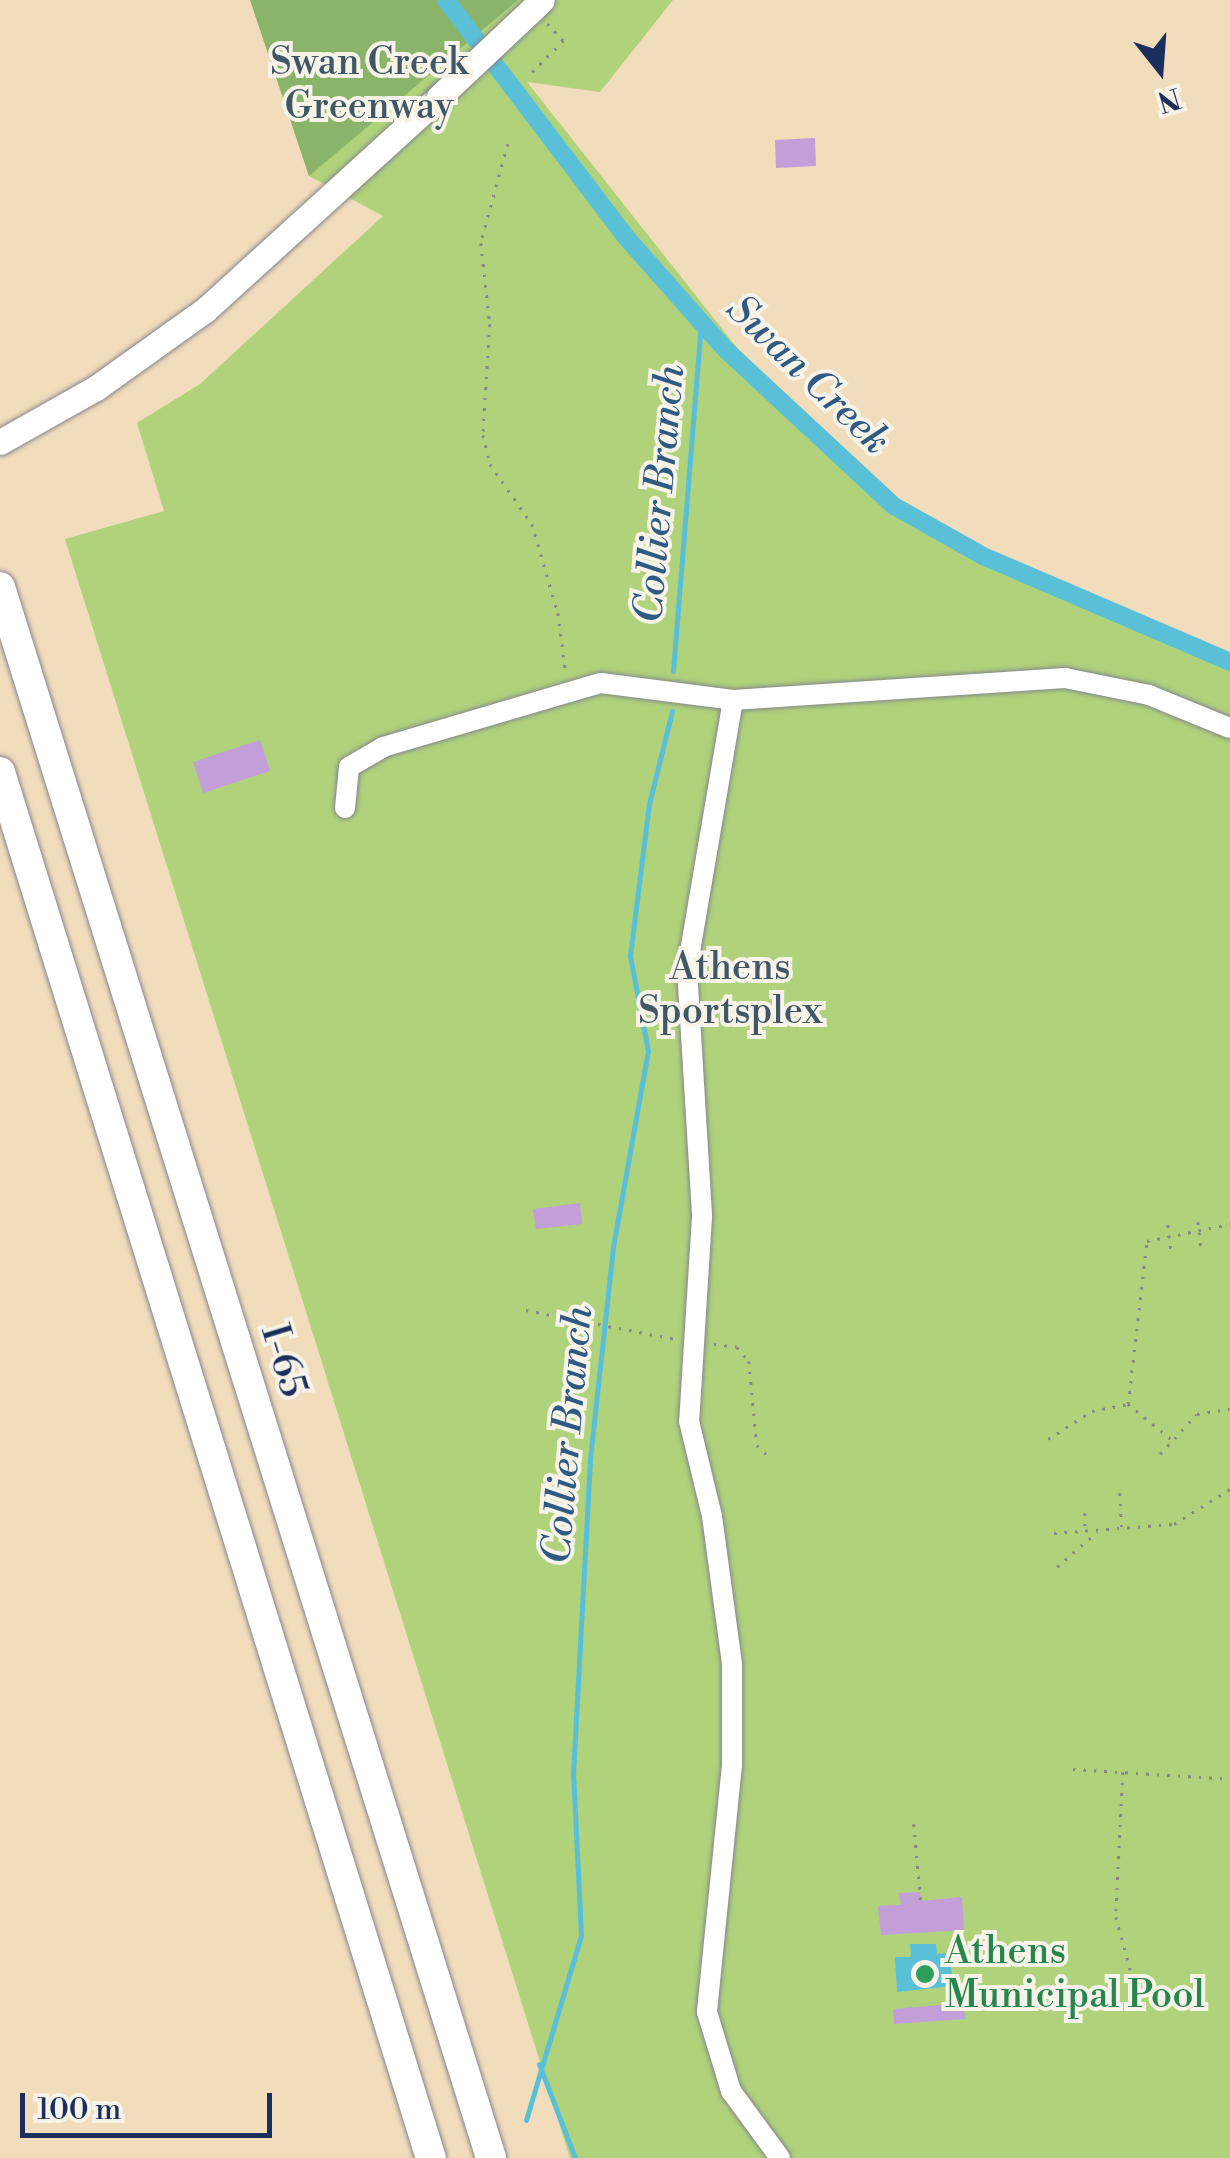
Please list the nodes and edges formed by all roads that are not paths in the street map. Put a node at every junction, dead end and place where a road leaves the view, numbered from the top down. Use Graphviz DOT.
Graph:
graph roads {
  1 [pos="542,0"];
  2 [pos="0,442"];
  3 [pos="0,587"];
  4 [pos="732,700"];
  5 [pos="1230,728"];
  6 [pos="0,772"];
  7 [pos="346,808"];
  8 [pos="431,2158"];
  9 [pos="490,2158"];
  10 [pos="780,2158"];
  1 -- 2 [label="main road, bridge"];
  3 -- 9 [label="highway, I-65"];
  4 -- 5 [label="lane"];
  4 -- 7 [label="lane"];
  4 -- 10 [label="lane"];
  6 -- 8 [label="highway"];
}
